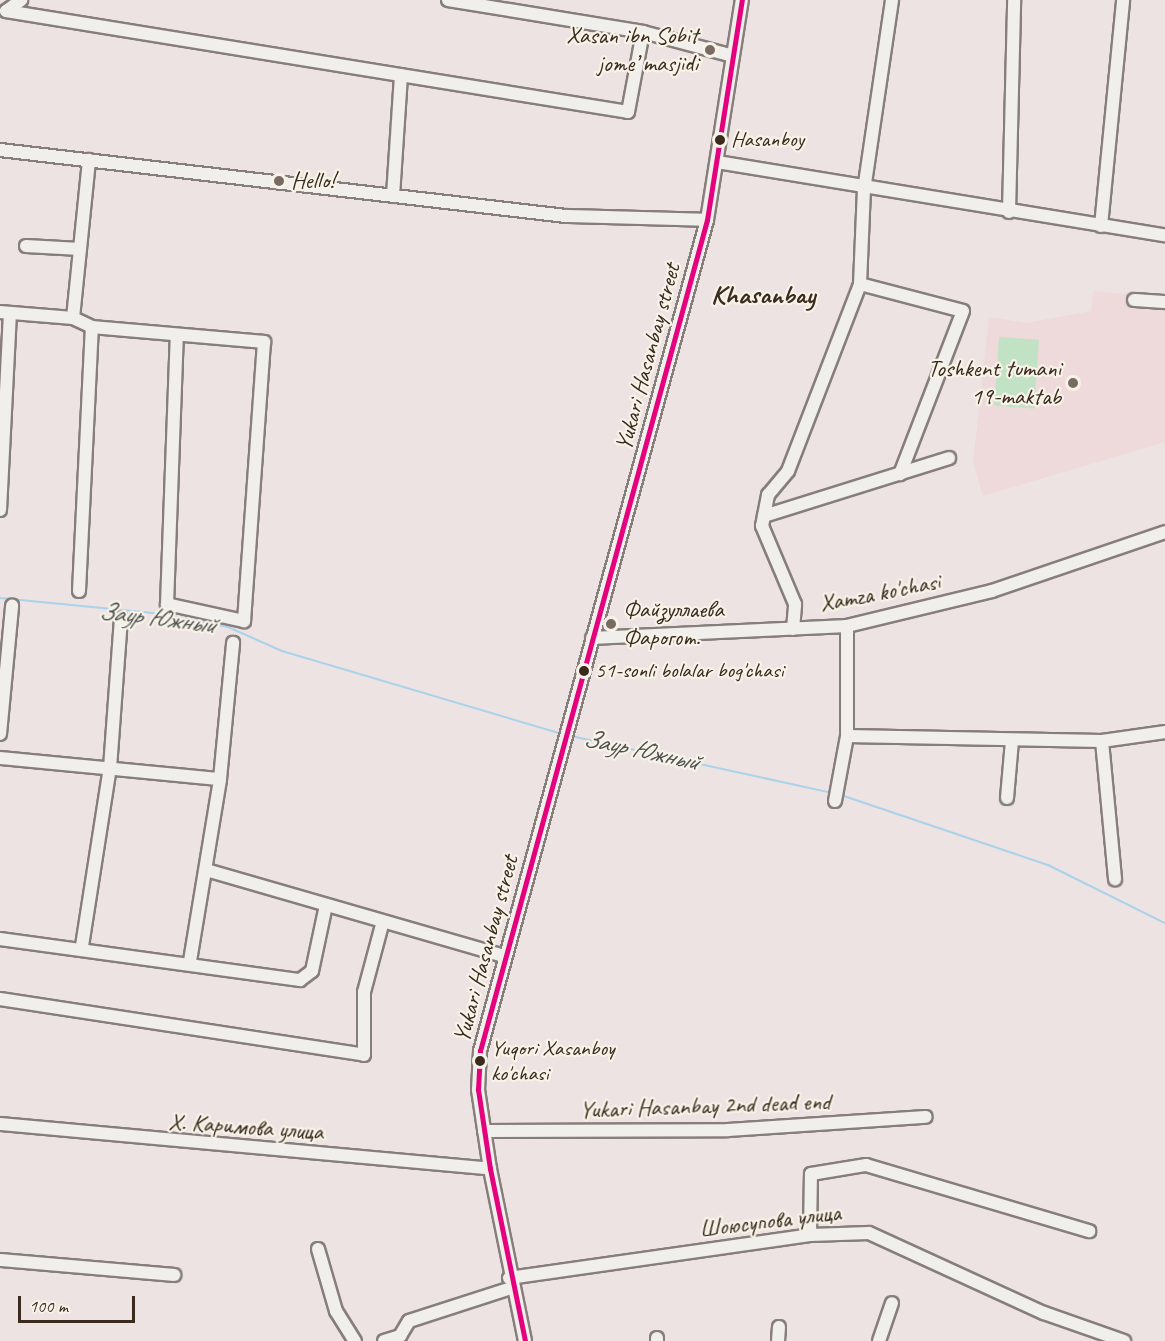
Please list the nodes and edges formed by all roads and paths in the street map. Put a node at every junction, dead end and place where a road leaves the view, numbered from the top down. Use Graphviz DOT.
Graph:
graph roads {
  1 [pos="21,0"];
  2 [pos="448,0"];
  3 [pos="742,0"];
  4 [pos="892,0"];
  5 [pos="1014,0"];
  6 [pos="1123,0"];
  7 [pos="643,32"];
  8 [pos="733,56"];
  9 [pos="401,75"];
  10 [pos="0,150"];
  11 [pos="89,160"];
  12 [pos="717,162"];
  13 [pos="864,190"];
  14 [pos="393,196"];
  15 [pos="1009,212"];
  16 [pos="707,220"];
  17 [pos="1101,226"];
  18 [pos="1165,235"];
  19 [pos="26,246"];
  20 [pos="80,249"];
  21 [pos="860,284"];
  22 [pos="1134,300"];
  23 [pos="1165,302"];
  24 [pos="5,313"];
  25 [pos="73,318"];
  26 [pos="92,327"];
  27 [pos="177,335"];
  28 [pos="949,458"];
  29 [pos="900,474"];
  30 [pos="0,510"];
  31 [pos="764,516"];
  32 [pos="1165,532"];
  33 [pos="79,591"];
  34 [pos="12,606"];
  35 [pos="121,618"];
  36 [pos="847,626"];
  37 [pos="793,629"];
  38 [pos="592,638"];
  39 [pos="233,643"];
  40 [pos="1165,732"];
  41 [pos="0,734"];
  42 [pos="847,736"];
  43 [pos="1012,741"];
  44 [pos="1102,741"];
  45 [pos="0,758"];
  46 [pos="110,768"];
  47 [pos="219,779"];
  48 [pos="1007,798"];
  49 [pos="835,801"];
  50 [pos="206,870"];
  51 [pos="1115,879"];
  52 [pos="326,905"];
  53 [pos="383,921"];
  54 [pos="0,939"];
  55 [pos="82,946"];
  56 [pos="504,956"];
  57 [pos="190,961"];
  58 [pos="0,999"];
  59 [pos="926,1117"];
  60 [pos="0,1124"];
  61 [pos="484,1131"];
  62 [pos="490,1168"];
  63 [pos="1089,1231"];
  64 [pos="810,1234"];
  65 [pos="318,1249"];
  66 [pos="0,1260"];
  67 [pos="174,1275"];
  68 [pos="510,1283"];
  69 [pos="892,1303"];
  70 [pos="779,1327"];
  71 [pos="355,1341"];
  72 [pos="384,1341"];
  73 [pos="525,1341"];
  74 [pos="778,1341"];
  75 [pos="879,1341"];
  76 [pos="1124,1341"];
  1 -- 9 [label="street"];
  2 -- 7 [label="street"];
  3 -- 8 [label="street, Yukari Hasanbay street"];
  4 -- 13 [label="street"];
  5 -- 15 [label="street"];
  6 -- 17 [label="street"];
  7 -- 8 [label="street"];
  7 -- 9 [label="street"];
  8 -- 12 [label="street, Yukari Hasanbay street"];
  9 -- 14 [label="street"];
  10 -- 11 [label="street"];
  11 -- 14 [label="street"];
  11 -- 20 [label="street"];
  12 -- 13 [label="street"];
  12 -- 16 [label="street, Yukari Hasanbay street"];
  13 -- 15 [label="street"];
  13 -- 21 [label="street"];
  14 -- 16 [label="street"];
  15 -- 17 [label="street"];
  16 -- 38 [label="street, Yukari Hasanbay street"];
  17 -- 18 [label="street"];
  19 -- 20 [label="street"];
  20 -- 25 [label="street"];
  21 -- 29 [label="street"];
  21 -- 31 [label="street"];
  22 -- 23 [label="street"];
  24 -- 25 [label="street"];
  24 -- 30 [label="street"];
  25 -- 26 [label="street"];
  26 -- 27 [label="street"];
  26 -- 33 [label="street"];
  27 -- 27 [label="street"];
  28 -- 29 [label="street"];
  29 -- 31 [label="street"];
  31 -- 37 [label="street"];
  32 -- 36 [label="street, Xamza ko'chasi"];
  34 -- 41 [label="street"];
  35 -- 46 [label="street"];
  36 -- 37 [label="street, Xamza ko'chasi"];
  36 -- 42 [label="street"];
  37 -- 38 [label="street, Xamza ko'chasi"];
  38 -- 56 [label="street, Yukari Hasanbay street"];
  39 -- 47 [label="street"];
  40 -- 44 [label="street"];
  42 -- 43 [label="street"];
  42 -- 49 [label="street"];
  43 -- 44 [label="street"];
  43 -- 48 [label="street"];
  44 -- 51 [label="street"];
  45 -- 46 [label="street"];
  46 -- 47 [label="street"];
  46 -- 55 [label="street"];
  47 -- 50 [label="street"];
  50 -- 52 [label="street"];
  50 -- 57 [label="street"];
  52 -- 53 [label="street"];
  52 -- 57 [label="street"];
  53 -- 56 [label="street"];
  53 -- 58 [label="street"];
  54 -- 55 [label="street"];
  55 -- 57 [label="street"];
  56 -- 61 [label="street, Yukari Hasanbay street"];
  59 -- 61 [label="street, Yukari Hasanbay 2nd dead end"];
  60 -- 62 [label="street, Х. Каримова улица"];
  61 -- 62 [label="street, Yukari Hasanbay street"];
  62 -- 68 [label="street, Yukari Hasanbay street"];
  63 -- 64 [label="street"];
  64 -- 68 [label="street, Шоюсупова улица"];
  64 -- 76 [label="street, Шоюсупова улица"];
  65 -- 71 [label="street"];
  66 -- 67 [label="street"];
  68 -- 72 [label="street, Шоюсупова улица"];
  68 -- 73 [label="street, Yukari Hasanbay street"];
  69 -- 75 [label="street"];
  70 -- 74 [label="street"];
}
